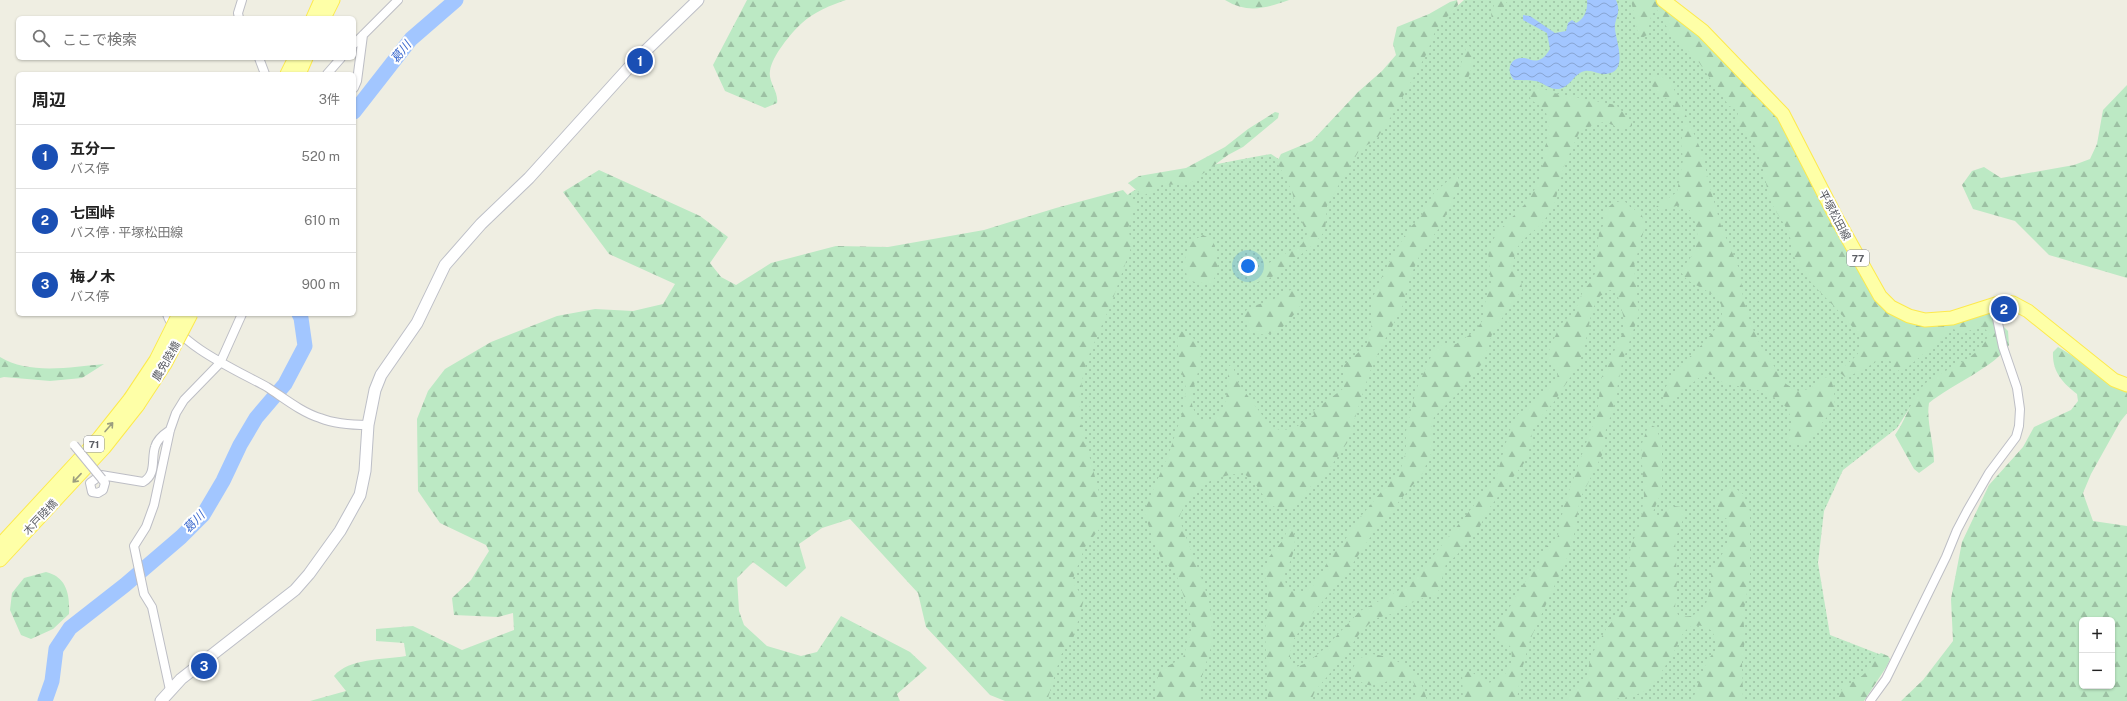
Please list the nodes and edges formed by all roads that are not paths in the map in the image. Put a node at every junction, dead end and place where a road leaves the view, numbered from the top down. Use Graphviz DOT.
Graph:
graph roads {
  1 [pos="242,0"];
  2 [pos="321,0"];
  3 [pos="333,0"];
  4 [pos="398,0"];
  5 [pos="698,0"];
  6 [pos="1663,0"];
  7 [pos="239,16"];
  8 [pos="314,16"];
  9 [pos="325,16"];
  10 [pos="364,34"];
  11 [pos="356,42"];
  12 [pos="260,60"];
  13 [pos="294,60"];
  14 [pos="305,60"];
  15 [pos="339,60"];
  16 [pos="264,72"];
  17 [pos="288,72"];
  18 [pos="302,72"];
  19 [pos="329,72"];
  20 [pos="356,83"];
  21 [pos="1994,304"];
  22 [pos="168,316"];
  23 [pos="178,316"];
  24 [pos="189,316"];
  25 [pos="241,316"];
  26 [pos="220,363"];
  27 [pos="2127,385"];
  28 [pos="134,402"];
  29 [pos="368,426"];
  30 [pos="170,430"];
  31 [pos="74,446"];
  32 [pos="14,537"];
  33 [pos="0,545"];
  34 [pos="0,560"];
  35 [pos="170,690"];
  36 [pos="161,701"];
  37 [pos="1870,701"];
  1 -- 7 [label="street"];
  2 -- 8 [label="main road"];
  3 -- 9 [label="main road"];
  4 -- 10 [label="street"];
  5 -- 29 [label="street"];
  6 -- 21 [label="main road, 平塚松田線 / 77"];
  10 -- 11 [label="street"];
  10 -- 20 [label="street"];
  12 -- 16 [label="street"];
  13 -- 17 [label="main road"];
  14 -- 18 [label="main road"];
  15 -- 19 [label="street"];
  21 -- 27 [label="main road, 平塚松田線 / 77"];
  21 -- 37 [label="street"];
  22 -- 26 [label="street"];
  23 -- 28 [label="main road, 農免陸橋 / 71, bridge"];
  24 -- 28 [label="main road, 農免陸橋 / 71, bridge"];
  25 -- 26 [label="street"];
  26 -- 29 [label="street"];
  26 -- 30 [label="street"];
  28 -- 32 [label="main road, 木戸陸橋 / 71"];
  29 -- 35 [label="street"];
  30 -- 31 [label="street, bridge"];
  30 -- 35 [label="street"];
  32 -- 33 [label="main road, 71"];
  32 -- 34 [label="main road, 71"];
  35 -- 36 [label="street"];
}
